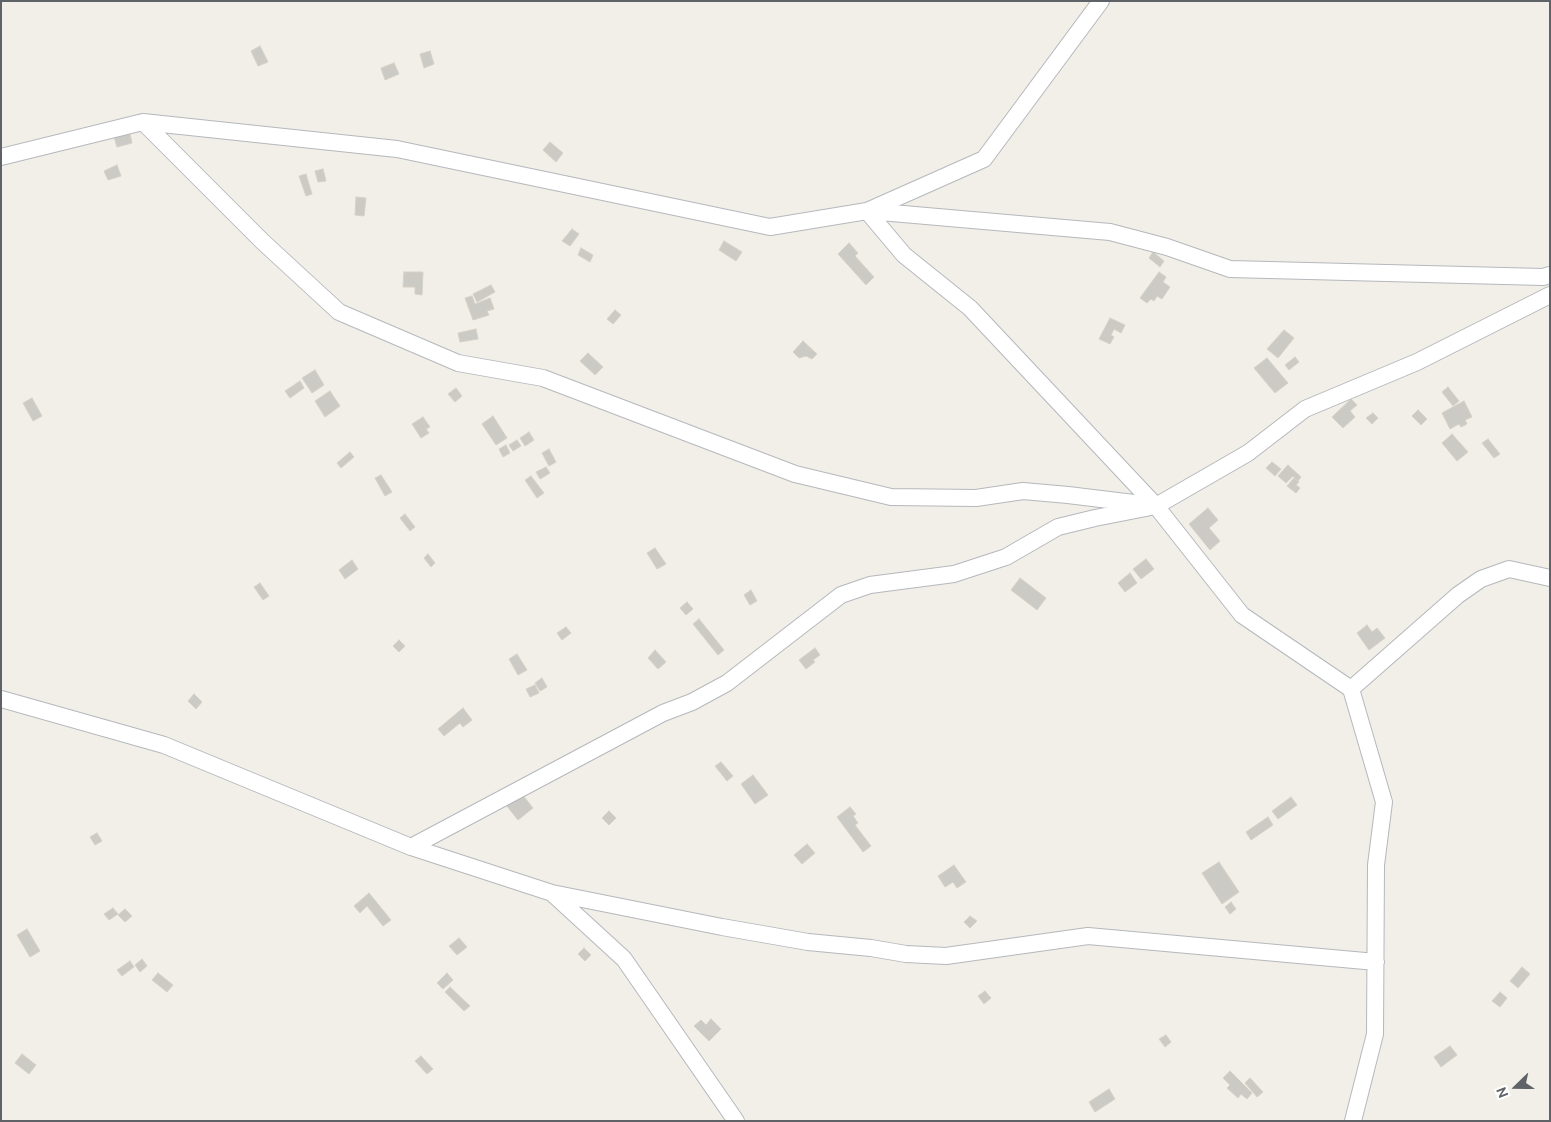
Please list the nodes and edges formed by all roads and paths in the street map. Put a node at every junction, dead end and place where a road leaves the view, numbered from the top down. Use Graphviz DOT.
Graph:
graph roads {
  1 [pos="1101,1"];
  2 [pos="143,122"];
  3 [pos="1,157"];
  4 [pos="867,211"];
  5 [pos="1550,276"];
  6 [pos="1550,295"];
  7 [pos="1156,506"];
  8 [pos="1543,576"];
  9 [pos="1550,587"];
  10 [pos="1351,689"];
  11 [pos="1,699"];
  12 [pos="410,847"];
  13 [pos="552,893"];
  14 [pos="1376,962"];
  15 [pos="736,1121"];
  16 [pos="1353,1121"];
  1 -- 4 [label="street"];
  2 -- 3 [label="street"];
  2 -- 4 [label="street"];
  2 -- 7 [label="street"];
  4 -- 5 [label="street"];
  4 -- 7 [label="street"];
  6 -- 7 [label="street"];
  7 -- 10 [label="street"];
  7 -- 12 [label="street"];
  8 -- 9 [label="street"];
  8 -- 10 [label="street"];
  10 -- 14 [label="street"];
  11 -- 12 [label="street"];
  12 -- 13 [label="street"];
  13 -- 14 [label="street"];
  13 -- 15 [label="street"];
  14 -- 16 [label="street"];
}
